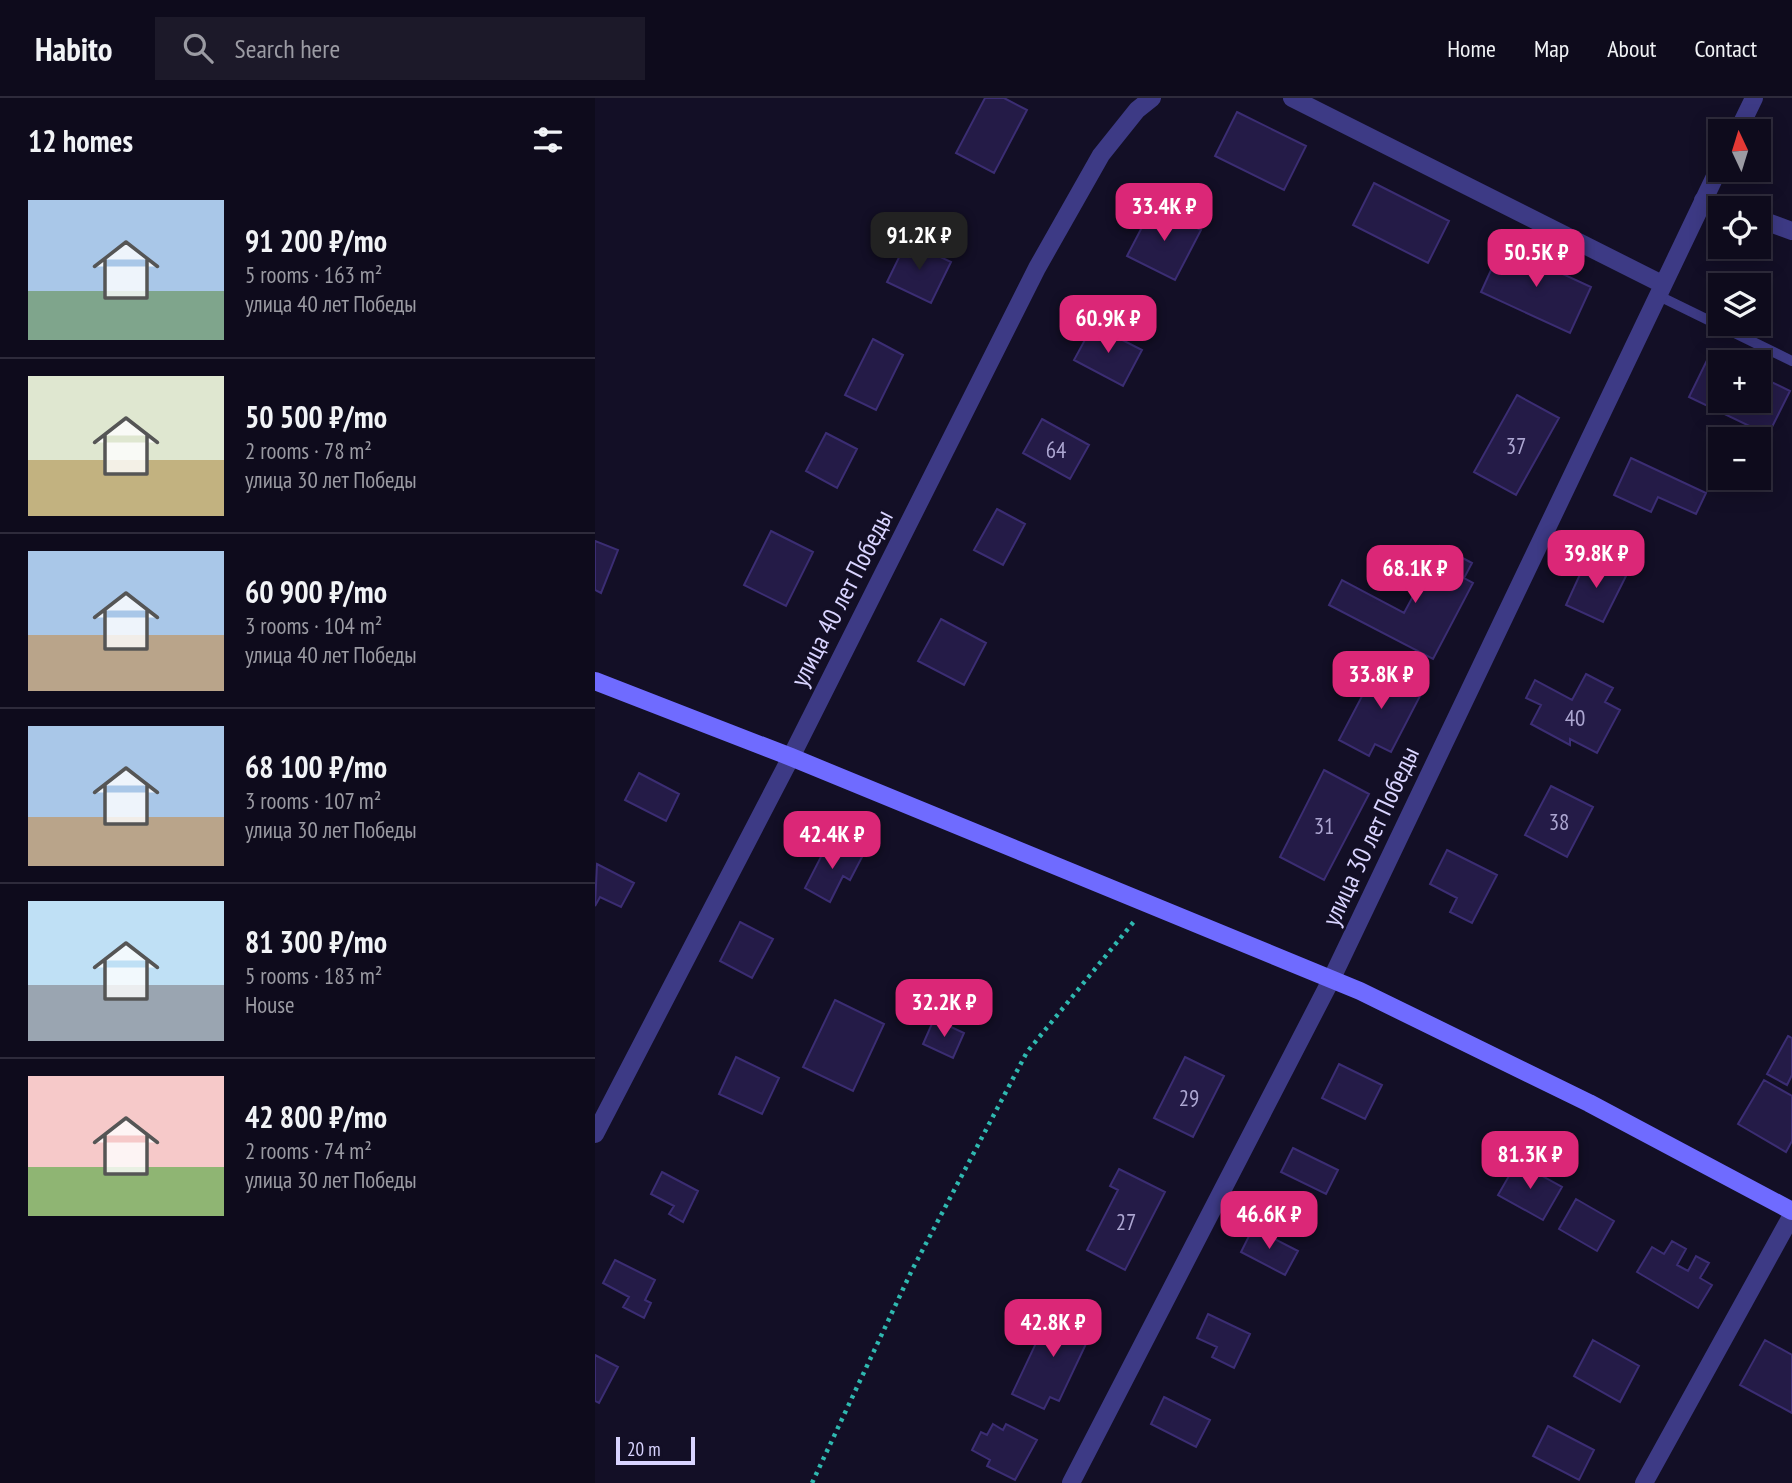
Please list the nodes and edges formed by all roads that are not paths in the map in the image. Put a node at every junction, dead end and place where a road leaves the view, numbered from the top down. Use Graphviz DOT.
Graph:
graph roads {
  1 [pos="1152,98"];
  2 [pos="1292,98"];
  3 [pos="1754,98"];
  4 [pos="1744,119"];
  5 [pos="1712,182"];
  6 [pos="1703,200"];
  7 [pos="1708,202"];
  8 [pos="1771,223"];
  9 [pos="1792,231"];
  10 [pos="1660,290"];
  11 [pos="1792,361"];
  12 [pos="595,681"];
  13 [pos="791,757"];
  14 [pos="1331,980"];
  15 [pos="595,1134"];
  16 [pos="1792,1213"];
  17 [pos="1071,1483"];
  18 [pos="1644,1483"];
  1 -- 13 [label="street, улица 40 лет Победы"];
  2 -- 10 [label="street"];
  3 -- 4 [label="street"];
  5 -- 6 [label="street, улица 30 лет Победы"];
  6 -- 7 [label="street"];
  6 -- 10 [label="street, улица 30 лет Победы"];
  8 -- 9 [label="street"];
  10 -- 11 [label="lane"];
  10 -- 14 [label="street, улица 30 лет Победы"];
  12 -- 13 [label="street"];
  13 -- 14 [label="street"];
  13 -- 15 [label="street, улица 40 лет Победы"];
  14 -- 16 [label="street"];
  14 -- 17 [label="street, улица 30 лет Победы"];
  16 -- 18 [label="street"];
}
